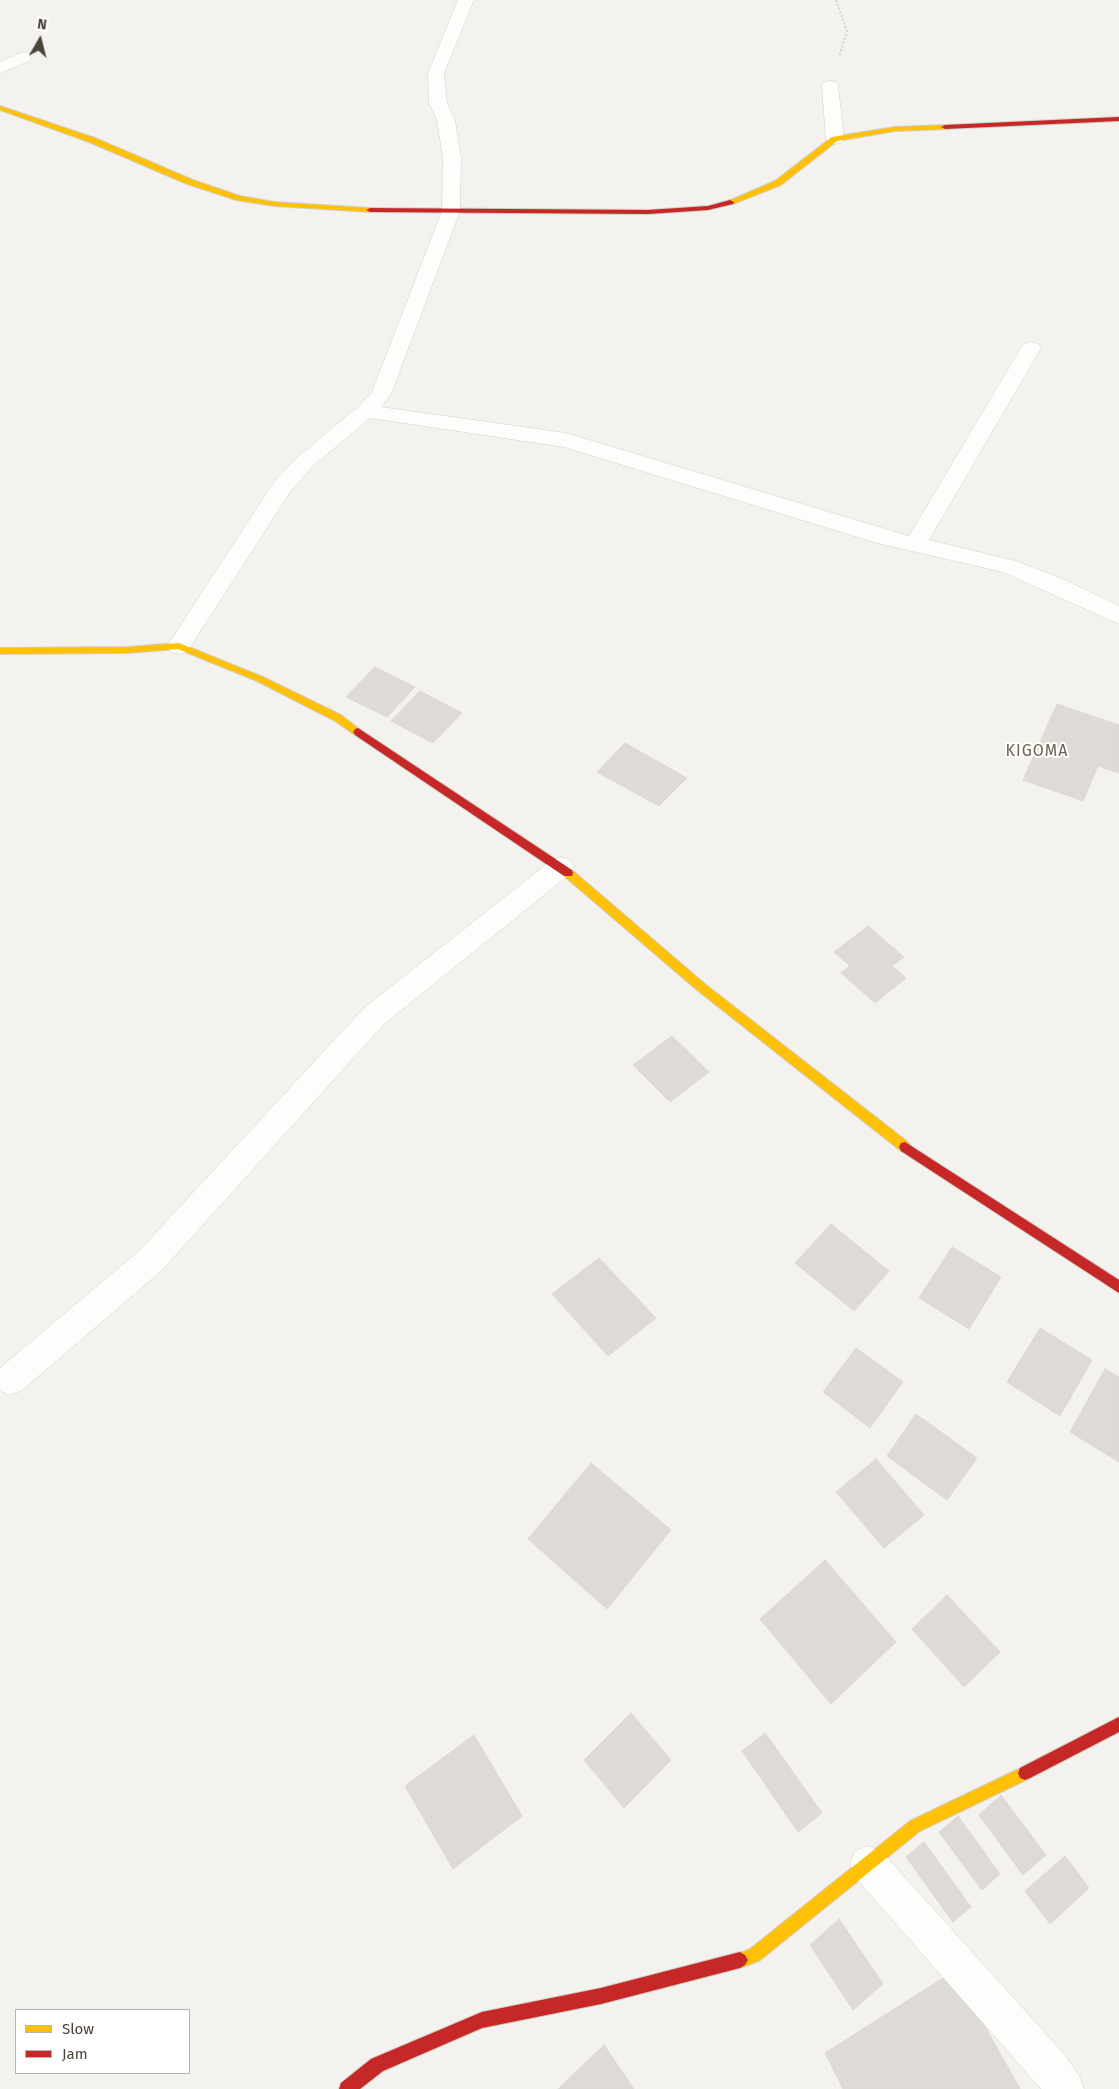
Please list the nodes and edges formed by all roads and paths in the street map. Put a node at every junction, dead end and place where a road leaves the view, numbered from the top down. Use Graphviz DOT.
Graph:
graph roads {
  1 [pos="466,0"];
  2 [pos="836,0"];
  3 [pos="23,57"];
  4 [pos="0,68"];
  5 [pos="830,86"];
  6 [pos="0,108"];
  7 [pos="1119,119"];
  8 [pos="835,140"];
  9 [pos="451,211"];
  10 [pos="1031,348"];
  11 [pos="366,411"];
  12 [pos="915,545"];
  13 [pos="1119,616"];
  14 [pos="179,646"];
  15 [pos="0,651"];
  16 [pos="561,867"];
  17 [pos="1119,1287"];
  18 [pos="10,1380"];
  19 [pos="1119,1724"];
  20 [pos="868,1864"];
  21 [pos="347,2089"];
  22 [pos="1066,2089"];
  1 -- 9 [label="street"];
  2 -- 5 [label="path"];
  3 -- 4 [label="street"];
  5 -- 8 [label="street"];
  6 -- 9 [label="street"];
  7 -- 8 [label="street"];
  8 -- 9 [label="street"];
  9 -- 11 [label="street"];
  10 -- 12 [label="street"];
  11 -- 12 [label="street"];
  11 -- 14 [label="street"];
  12 -- 13 [label="street"];
  14 -- 15 [label="street"];
  14 -- 16 [label="street"];
  16 -- 17 [label="street"];
  16 -- 18 [label="street"];
  19 -- 20 [label="street"];
  20 -- 21 [label="street"];
  20 -- 22 [label="street"];
}
